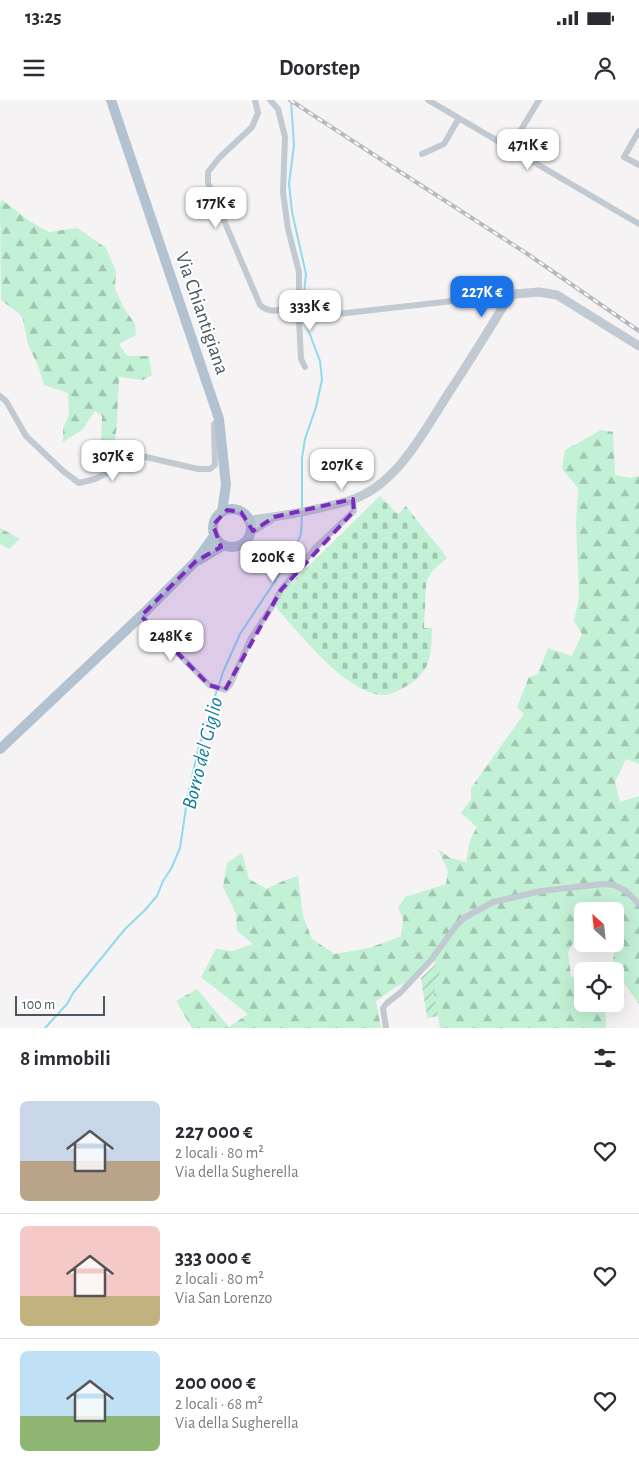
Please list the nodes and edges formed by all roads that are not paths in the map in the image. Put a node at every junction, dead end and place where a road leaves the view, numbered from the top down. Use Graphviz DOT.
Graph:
graph roads {
  1 [pos="111,100"];
  2 [pos="255,100"];
  3 [pos="270,100"];
  4 [pos="428,100"];
  5 [pos="539,100"];
  6 [pos="459,118"];
  7 [pos="639,131"];
  8 [pos="510,148"];
  9 [pos="422,154"];
  10 [pos="639,165"];
  11 [pos="639,224"];
  12 [pos="514,294"];
  13 [pos="300,301"];
  14 [pos="320,316"];
  15 [pos="639,346"];
  16 [pos="305,367"];
  17 [pos="0,396"];
  18 [pos="219,419"];
  19 [pos="226,485"];
  20 [pos="354,500"];
  21 [pos="237,510"];
  22 [pos="222,512"];
  23 [pos="274,517"];
  24 [pos="248,520"];
  25 [pos="250,532"];
  26 [pos="214,536"];
  27 [pos="224,545"];
  28 [pos="196,561"];
  29 [pos="141,616"];
  30 [pos="0,749"];
  31 [pos="639,904"];
  32 [pos="386,1028"];
  1 -- 18 [label="main road, Via Chiantigiana"];
  2 -- 13 [label="street"];
  3 -- 13 [label="street"];
  4 -- 6 [label="street"];
  5 -- 8 [label="street"];
  6 -- 8 [label="street"];
  6 -- 9 [label="street"];
  7 -- 10 [label="street"];
  8 -- 11 [label="street"];
  12 -- 14 [label="street"];
  12 -- 15 [label="street"];
  12 -- 20 [label="street"];
  13 -- 16 [label="street"];
  17 -- 18 [label="street"];
  18 -- 19 [label="main road, Via Chiantigiana"];
  19 -- 21 [label="main road, Via Chiantigiana"];
  19 -- 22 [label="main road, Via Chiantigiana"];
  20 -- 23 [label="street"];
  20 -- 29 [label="street"];
  21 -- 22 [label="main road"];
  21 -- 24 [label="main road, Via Chiantigiana"];
  22 -- 26 [label="main road, Via Chiantigiana"];
  23 -- 24 [label="street"];
  23 -- 25 [label="street"];
  24 -- 25 [label="main road"];
  25 -- 27 [label="main road, Via Chiantigiana"];
  26 -- 27 [label="main road"];
  26 -- 28 [label="main road, Via Chiantigiana"];
  27 -- 28 [label="main road, Via Chiantigiana"];
  28 -- 29 [label="main road, Via Chiantigiana"];
  29 -- 30 [label="main road, Via Chiantigiana"];
  31 -- 32 [label="street"];
}
